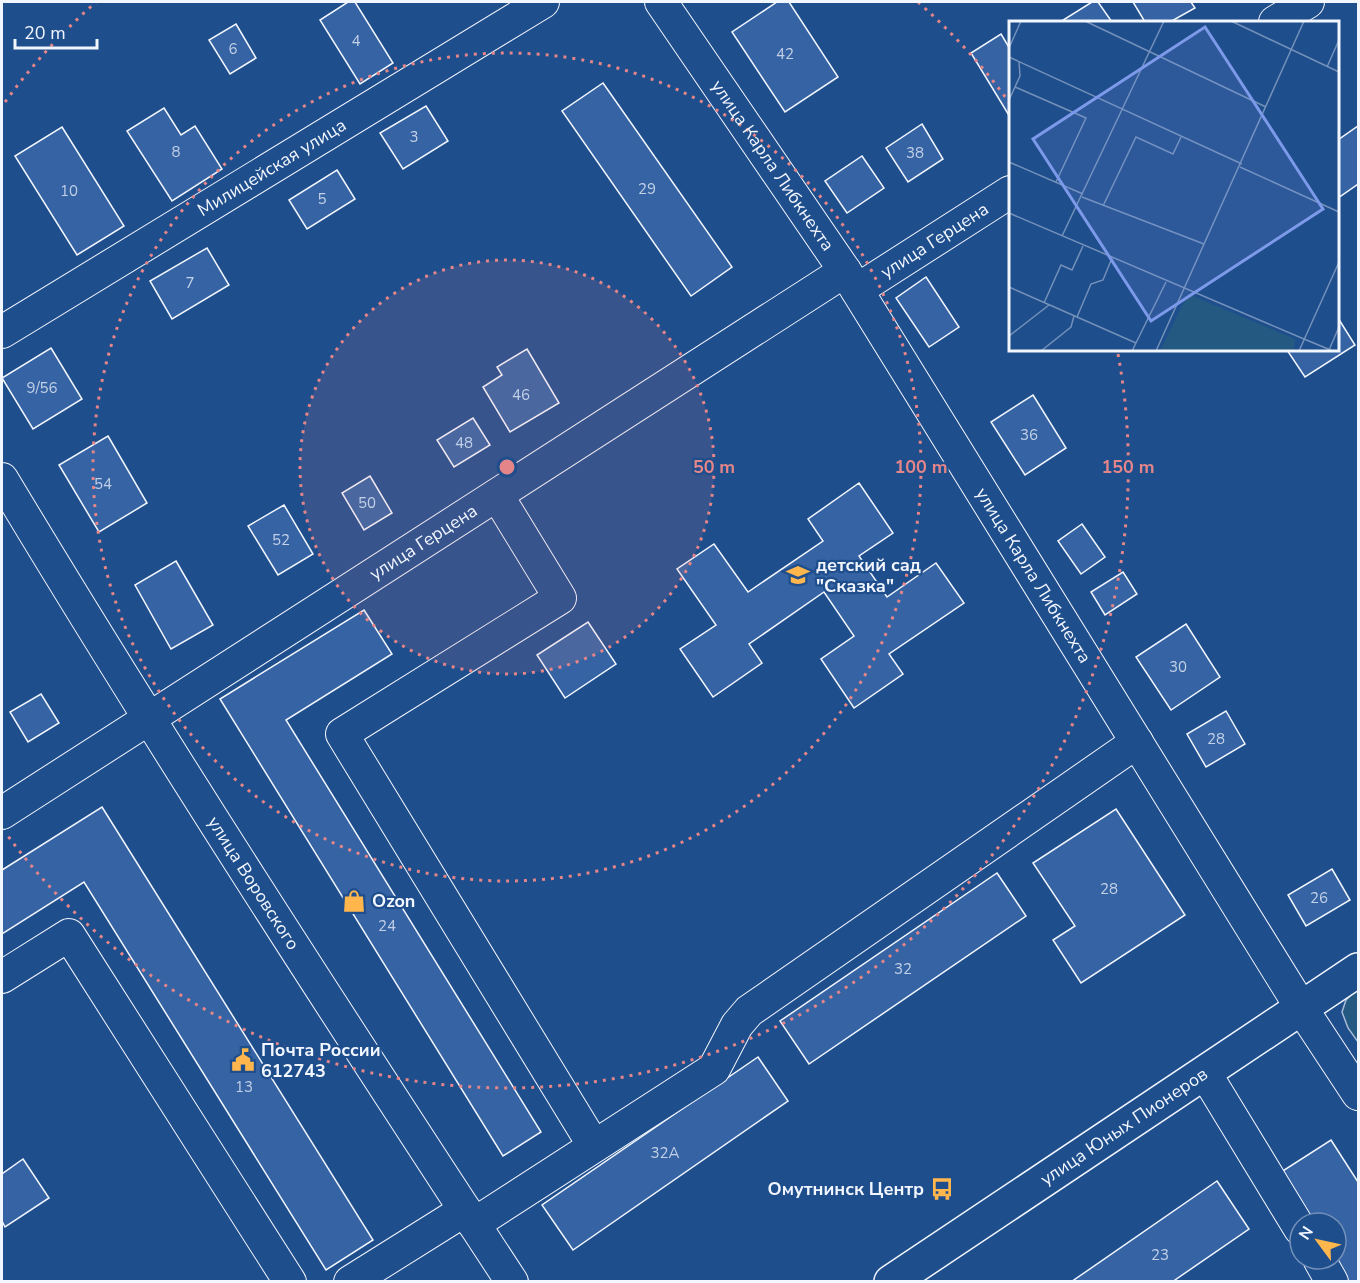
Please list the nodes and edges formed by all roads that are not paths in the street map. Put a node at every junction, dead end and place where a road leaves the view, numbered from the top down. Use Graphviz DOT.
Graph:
graph roads {
  1 [pos="543,2"];
  2 [pos="661,2"];
  3 [pos="1308,2"];
  4 [pos="1277,21"];
  5 [pos="1009,193"];
  6 [pos="851,281"];
  7 [pos="2,332"];
  8 [pos="2,478"];
  9 [pos="497,495"];
  10 [pos="149,718"];
  11 [pos="1137,742"];
  12 [pos="2,813"];
  13 [pos="1359,970"];
  14 [pos="2,977"];
  15 [pos="1302,1009"];
  16 [pos="1205,1073"];
  17 [pos="1359,1094"];
  18 [pos="594,1146"];
  19 [pos="1289,1211"];
  20 [pos="469,1217"];
  21 [pos="899,1279"];
  22 [pos="290,1281"];
  23 [pos="350,1281"];
  24 [pos="512,1281"];
  1 -- 7 [label="street, Милицейская улица"];
  2 -- 6 [label="street, улица Карла Либкнехта"];
  3 -- 4 [label="street"];
  5 -- 6 [label="street, улица Герцена"];
  6 -- 9 [label="street, улица Герцена"];
  6 -- 11 [label="street, улица Карла Либкнехта"];
  8 -- 10 [label="street, улица Воровского"];
  9 -- 10 [label="street, улица Герцена"];
  9 -- 18 [label="street"];
  10 -- 12 [label="street, улица Герцена"];
  10 -- 20 [label="street, улица Воровского"];
  11 -- 15 [label="street, улица Карла Либкнехта"];
  11 -- 18 [label="street"];
  13 -- 15 [label="main road, улица Юных Пионеров"];
  14 -- 22 [label="street"];
  15 -- 16 [label="main road, улица Юных Пионеров"];
  15 -- 17 [label="street, улица Карла Либкнехта"];
  16 -- 19 [label="street"];
  16 -- 21 [label="main road, улица Юных Пионеров"];
  18 -- 20 [label="street"];
  20 -- 23 [label="street"];
  20 -- 24 [label="street, улица Воровского"];
}
